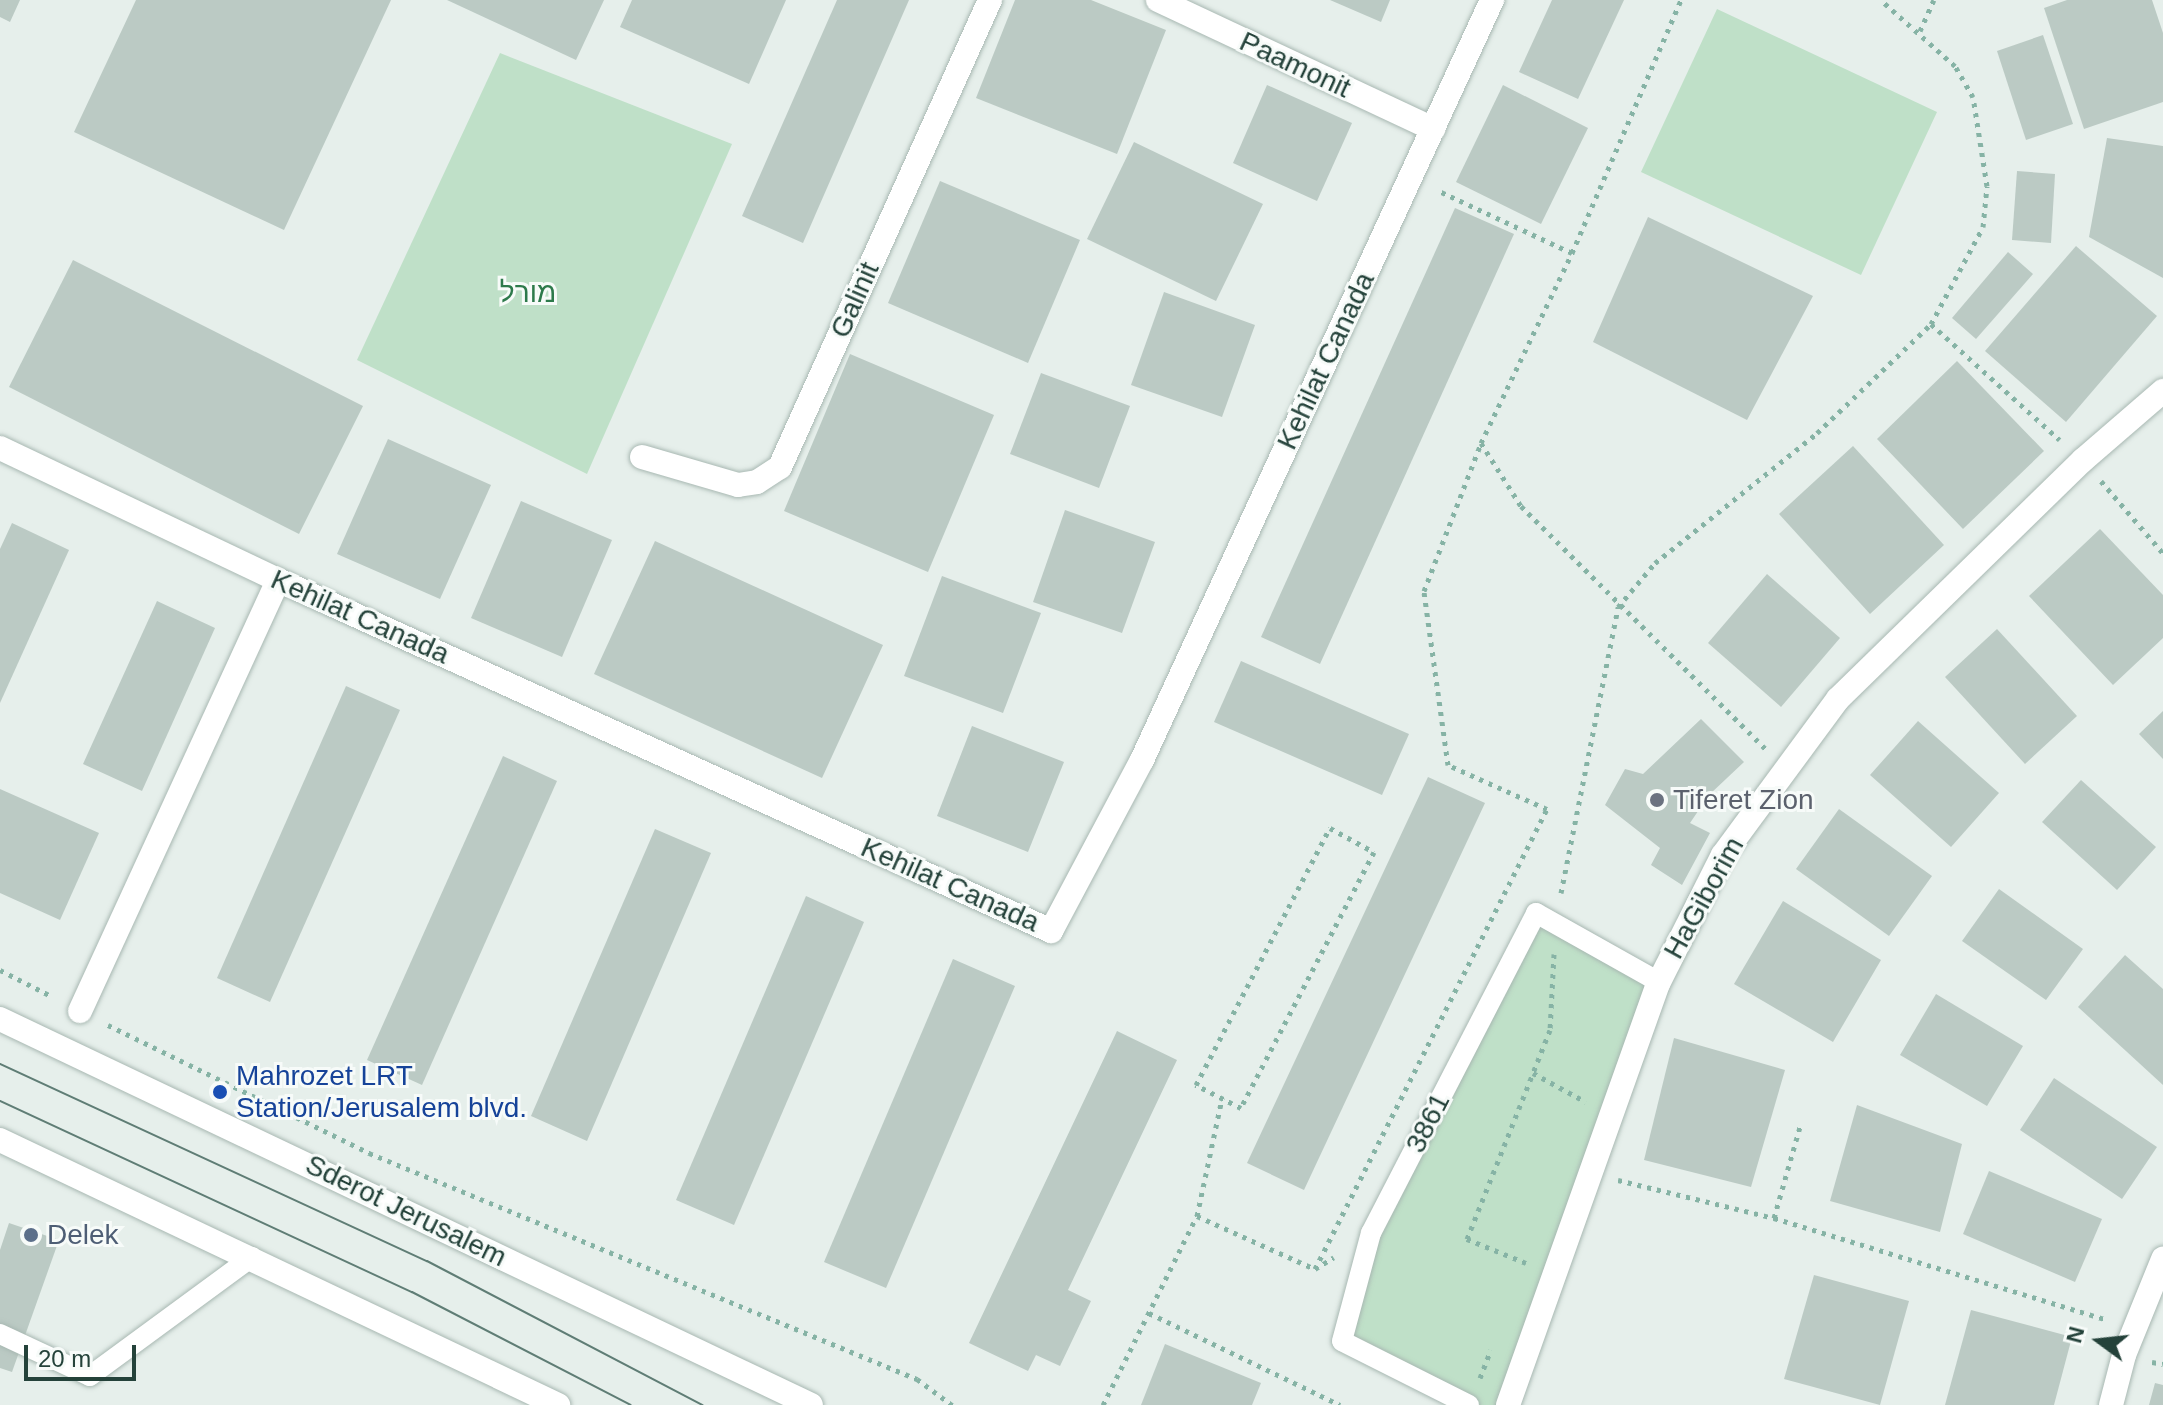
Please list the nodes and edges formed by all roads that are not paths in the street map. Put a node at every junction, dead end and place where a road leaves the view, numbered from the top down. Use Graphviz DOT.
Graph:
graph roads {
  1 [pos="990,0"];
  2 [pos="1158,0"];
  3 [pos="1492,0"];
  4 [pos="1433,129"];
  5 [pos="2163,391"];
  6 [pos="0,448"];
  7 [pos="642,457"];
  8 [pos="278,580"];
  9 [pos="1659,982"];
  10 [pos="80,1011"];
  11 [pos="0,1019"];
  12 [pos="0,1140"];
  13 [pos="252,1257"];
  14 [pos="2163,1259"];
  15 [pos="0,1334"];
  16 [pos="558,1405"];
  17 [pos="811,1405"];
  18 [pos="1469,1405"];
  19 [pos="1508,1405"];
  20 [pos="2111,1405"];
  1 -- 7 [label="street, Galinit"];
  2 -- 4 [label="street, Paamonit"];
  3 -- 4 [label="street, Kehilat Canada"];
  4 -- 8 [label="street, Kehilat Canada"];
  5 -- 9 [label="street, HaGiborim"];
  6 -- 8 [label="street, Kehilat Canada"];
  8 -- 10 [label="street"];
  9 -- 18 [label="lane, 3861"];
  9 -- 19 [label="street, HaGiborim"];
  11 -- 17 [label="street, Sderot Jerusalem"];
  12 -- 13 [label="street"];
  13 -- 15 [label="lane"];
  13 -- 16 [label="street"];
  14 -- 20 [label="street"];
}
